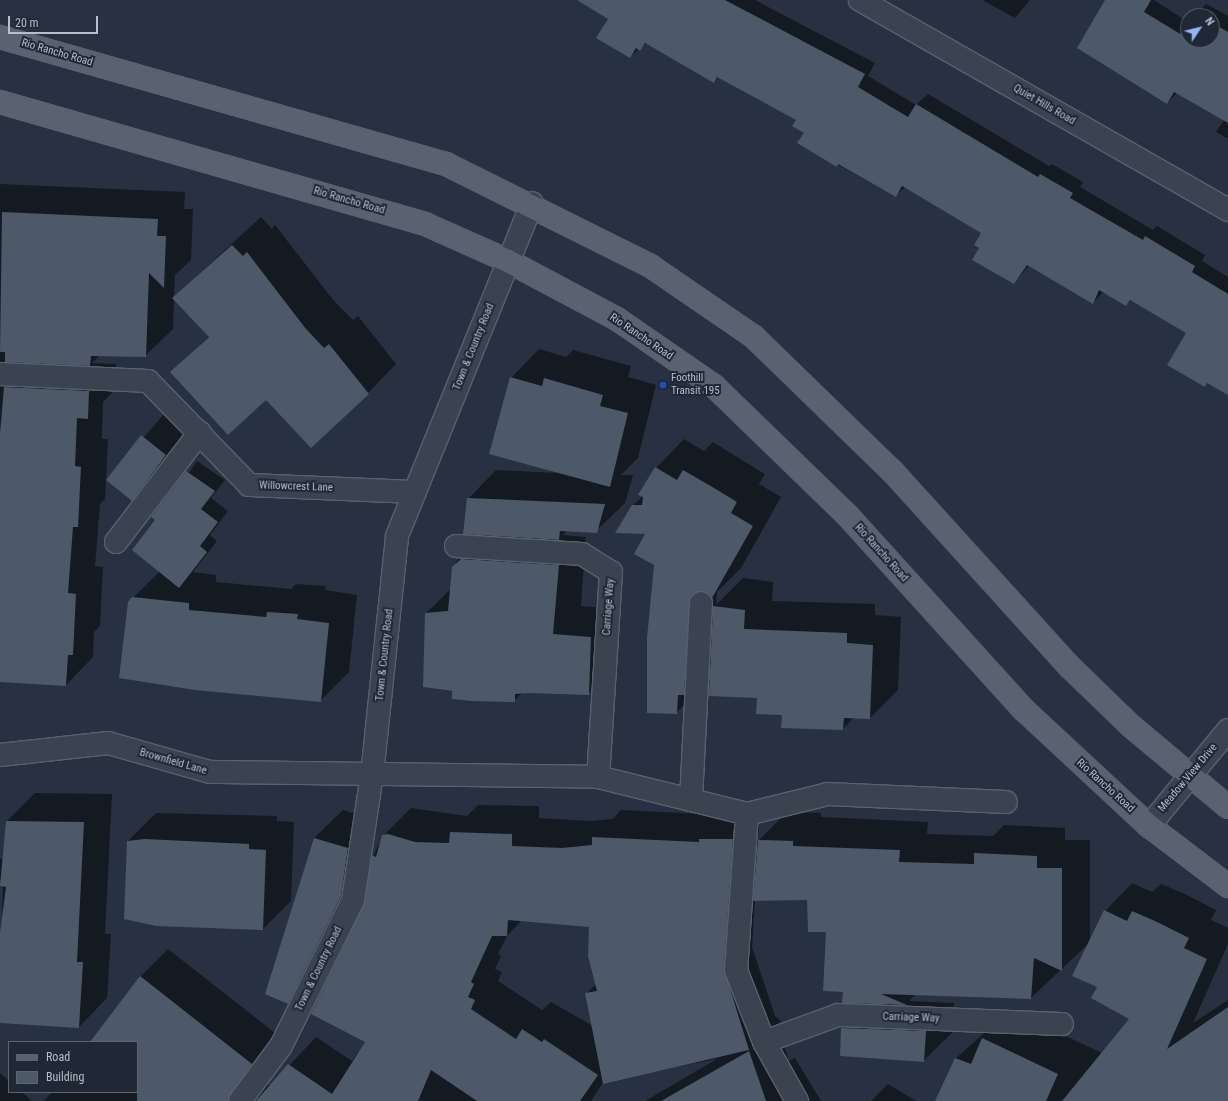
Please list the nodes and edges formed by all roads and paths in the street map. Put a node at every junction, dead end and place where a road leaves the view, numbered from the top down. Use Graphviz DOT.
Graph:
graph roads {
  1 [pos="869,2"];
  2 [pos="0,37"];
  3 [pos="0,102"];
  4 [pos="532,204"];
  5 [pos="1228,210"];
  6 [pos="508,261"];
  7 [pos="0,374"];
  8 [pos="200,432"];
  9 [pos="415,492"];
  10 [pos="116,542"];
  11 [pos="456,546"];
  12 [pos="701,603"];
  13 [pos="1228,730"];
  14 [pos="0,755"];
  15 [pos="372,775"];
  16 [pos="598,777"];
  17 [pos="1188,777"];
  18 [pos="691,800"];
  19 [pos="1006,802"];
  20 [pos="1228,807"];
  21 [pos="747,814"];
  22 [pos="1149,826"];
  23 [pos="1228,886"];
  24 [pos="1062,1024"];
  25 [pos="764,1042"];
  26 [pos="240,1101"];
  27 [pos="797,1101"];
  1 -- 5 [label="street, Quiet Hills Road"];
  2 -- 4 [label="main road, Rio Rancho Road"];
  3 -- 6 [label="main road, Rio Rancho Road"];
  4 -- 6 [label="street, Town & Country Road"];
  4 -- 17 [label="main road, Rio Rancho Road"];
  6 -- 9 [label="street, Town & Country Road"];
  6 -- 22 [label="main road, Rio Rancho Road"];
  7 -- 8 [label="street, Willowcrest Lane"];
  8 -- 9 [label="street, Willowcrest Lane"];
  8 -- 10 [label="street"];
  9 -- 15 [label="street, Town & Country Road"];
  11 -- 16 [label="street, Carriage Way"];
  12 -- 18 [label="street"];
  13 -- 17 [label="street, Meadow View Drive"];
  14 -- 15 [label="street, Brownfield Lane"];
  15 -- 16 [label="street"];
  15 -- 26 [label="street, Town & Country Road"];
  16 -- 18 [label="street"];
  17 -- 20 [label="main road, Rio Rancho Road"];
  17 -- 22 [label="street, Meadow View Drive"];
  18 -- 21 [label="street"];
  19 -- 21 [label="street"];
  21 -- 25 [label="street"];
  22 -- 23 [label="main road, Rio Rancho Road"];
  24 -- 25 [label="street, Carriage Way"];
  25 -- 27 [label="street"];
}
